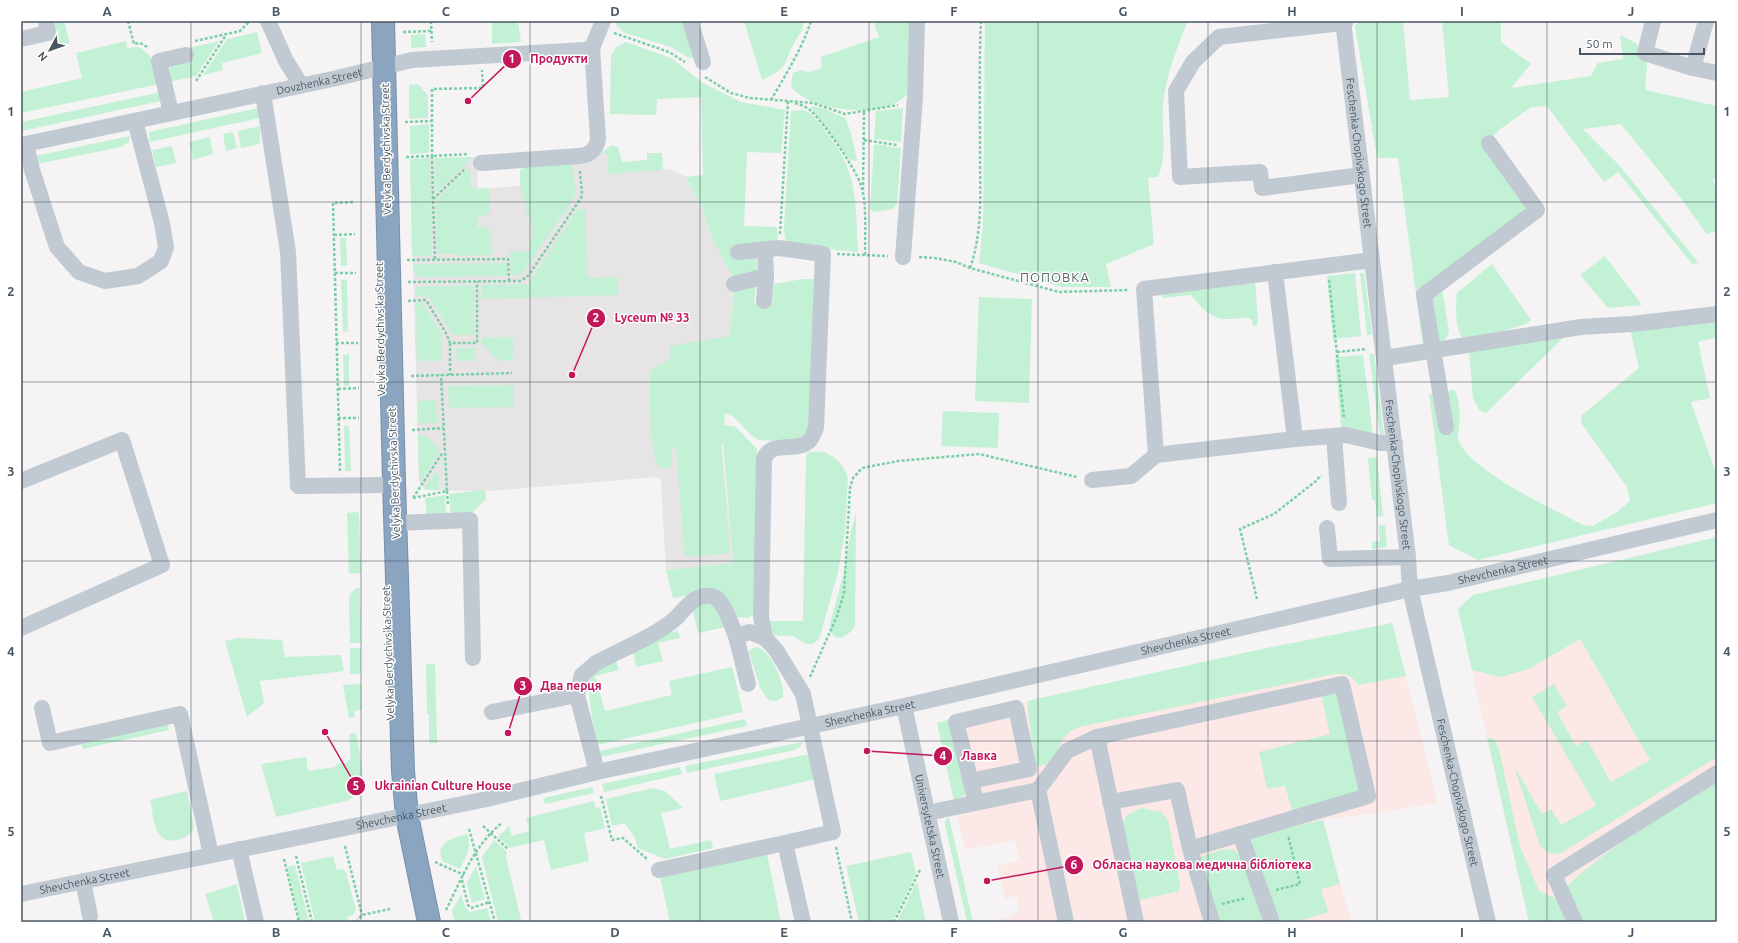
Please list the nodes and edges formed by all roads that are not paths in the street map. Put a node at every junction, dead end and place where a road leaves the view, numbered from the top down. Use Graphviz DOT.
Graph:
graph roads {
  1 [pos="46,21"];
  2 [pos="268,21"];
  3 [pos="373,21"];
  4 [pos="384,21"];
  5 [pos="690,21"];
  6 [pos="917,21"];
  7 [pos="1653,21"];
  8 [pos="1706,21"];
  9 [pos="1344,22"];
  10 [pos="602,25"];
  11 [pos="21,39"];
  12 [pos="592,48"];
  13 [pos="186,55"];
  14 [pos="698,67"];
  15 [pos="379,68"];
  16 [pos="1693,68"];
  17 [pos="1717,73"];
  18 [pos="302,85"];
  19 [pos="264,93"];
  20 [pos="171,113"];
  21 [pos="135,121"];
  22 [pos="1489,143"];
  23 [pos="24,144"];
  24 [pos="481,164"];
  25 [pos="1361,175"];
  26 [pos="772,248"];
  27 [pos="738,252"];
  28 [pos="903,257"];
  29 [pos="1372,260"];
  30 [pos="1275,272"];
  31 [pos="766,276"];
  32 [pos="734,284"];
  33 [pos="764,301"];
  34 [pos="1717,314"];
  35 [pos="1433,349"];
  36 [pos="1385,358"];
  37 [pos="1446,427"];
  38 [pos="1340,436"];
  39 [pos="1295,439"];
  40 [pos="1394,443"];
  41 [pos="1156,455"];
  42 [pos="1092,480"];
  43 [pos="21,481"];
  44 [pos="383,485"];
  45 [pos="1339,503"];
  46 [pos="1717,520"];
  47 [pos="396,524"];
  48 [pos="1327,528"];
  49 [pos="1408,557"];
  50 [pos="1410,589"];
  51 [pos="21,628"];
  52 [pos="736,636"];
  53 [pos="765,638"];
  54 [pos="474,658"];
  55 [pos="748,684"];
  56 [pos="577,695"];
  57 [pos="904,706"];
  58 [pos="42,708"];
  59 [pos="492,712"];
  60 [pos="811,727"];
  61 [pos="1097,737"];
  62 [pos="597,772"];
  63 [pos="1717,773"];
  64 [pos="970,781"];
  65 [pos="1038,790"];
  66 [pos="976,802"];
  67 [pos="1110,802"];
  68 [pos="928,813"];
  69 [pos="400,817"];
  70 [pos="1240,834"];
  71 [pos="785,843"];
  72 [pos="240,849"];
  73 [pos="1190,849"];
  74 [pos="211,855"];
  75 [pos="659,870"];
  76 [pos="83,881"];
  77 [pos="21,894"];
  78 [pos="90,916"];
  79 [pos="437,916"];
  80 [pos="256,922"];
  81 [pos="415,922"];
  82 [pos="803,922"];
  83 [pos="951,922"];
  84 [pos="1066,922"];
  85 [pos="1136,922"];
  86 [pos="1212,922"];
  87 [pos="1272,922"];
  88 [pos="1488,922"];
  89 [pos="1575,922"];
  1 -- 11 [label="street"];
  2 -- 18 [label="street"];
  3 -- 15 [label="highway, Velyka Berdychivs'ka Street"];
  4 -- 15 [label="highway, Velyka Berdychivska Street"];
  5 -- 14 [label="street"];
  6 -- 28 [label="street"];
  7 -- 16 [label="street"];
  8 -- 16 [label="street"];
  9 -- 25 [label="street, Feschenka-Chopivskogo Street"];
  9 -- 25 [label="street"];
  10 -- 12 [label="street"];
  12 -- 15 [label="street, Dovzhenka Street"];
  12 -- 24 [label="street"];
  13 -- 20 [label="street"];
  15 -- 18 [label="street, Dovzhenka Street"];
  15 -- 44 [label="highway, Velyka Berdychivs'ka Street"];
  15 -- 47 [label="highway, Velyka Berdychivska Street"];
  16 -- 17 [label="street"];
  18 -- 19 [label="street, Dovzhenka Street"];
  19 -- 20 [label="street, Dovzhenka Street"];
  19 -- 44 [label="street"];
  20 -- 21 [label="street, Dovzhenka Street"];
  21 -- 23 [label="street, Dovzhenka Street"];
  21 -- 23 [label="street"];
  22 -- 35 [label="street"];
  25 -- 29 [label="street, Feschenka-Chopivskogo Street"];
  26 -- 27 [label="street"];
  26 -- 31 [label="street"];
  26 -- 53 [label="street"];
  29 -- 30 [label="street"];
  29 -- 36 [label="street, Feschenka-Chopivskogo Street"];
  30 -- 39 [label="street"];
  30 -- 41 [label="street"];
  31 -- 32 [label="street"];
  31 -- 33 [label="street"];
  34 -- 35 [label="street"];
  35 -- 36 [label="street"];
  35 -- 37 [label="street"];
  36 -- 40 [label="street, Feschenka-Chopivskogo Street"];
  38 -- 39 [label="street"];
  38 -- 40 [label="street"];
  38 -- 45 [label="street"];
  39 -- 41 [label="street"];
  40 -- 49 [label="street, Feschenka-Chopivskogo Street"];
  41 -- 42 [label="street"];
  43 -- 51 [label="street"];
  44 -- 69 [label="highway, Velyka Berdychivs'ka Street"];
  46 -- 50 [label="street, Shevchenka Street"];
  47 -- 54 [label="street"];
  47 -- 69 [label="highway, Velyka Berdychivska Street"];
  48 -- 49 [label="street"];
  49 -- 50 [label="street, Feschenka-Chopivskogo Street"];
  50 -- 57 [label="street, Shevchenka Street"];
  50 -- 88 [label="street, Feschenka-Chopivskogo Street"];
  52 -- 53 [label="street"];
  52 -- 55 [label="street"];
  52 -- 56 [label="street"];
  53 -- 60 [label="street"];
  56 -- 59 [label="street"];
  56 -- 62 [label="street"];
  57 -- 60 [label="street, Shevchenka Street"];
  57 -- 68 [label="street, Universytetska Street"];
  58 -- 74 [label="street"];
  60 -- 62 [label="street, Shevchenka Street"];
  60 -- 71 [label="street"];
  61 -- 65 [label="street"];
  61 -- 67 [label="street"];
  61 -- 70 [label="street"];
  62 -- 69 [label="street, Shevchenka Street"];
  63 -- 89 [label="street"];
  64 -- 64 [label="street"];
  64 -- 66 [label="street"];
  65 -- 66 [label="street"];
  65 -- 84 [label="street"];
  66 -- 68 [label="street"];
  67 -- 73 [label="street"];
  67 -- 85 [label="street"];
  68 -- 83 [label="street, Universytetska Street"];
  69 -- 72 [label="street, Shevchenka Street"];
  69 -- 79 [label="highway, Velyka Berdychivska Street"];
  69 -- 81 [label="highway, Velyka Berdychivs'ka Street"];
  70 -- 73 [label="street"];
  70 -- 87 [label="street"];
  71 -- 75 [label="street"];
  71 -- 82 [label="street"];
  72 -- 74 [label="street, Shevchenka Street"];
  72 -- 80 [label="street"];
  73 -- 86 [label="street"];
  74 -- 76 [label="street, Shevchenka Street"];
  76 -- 77 [label="street, Shevchenka Street"];
  76 -- 78 [label="street"];
}
